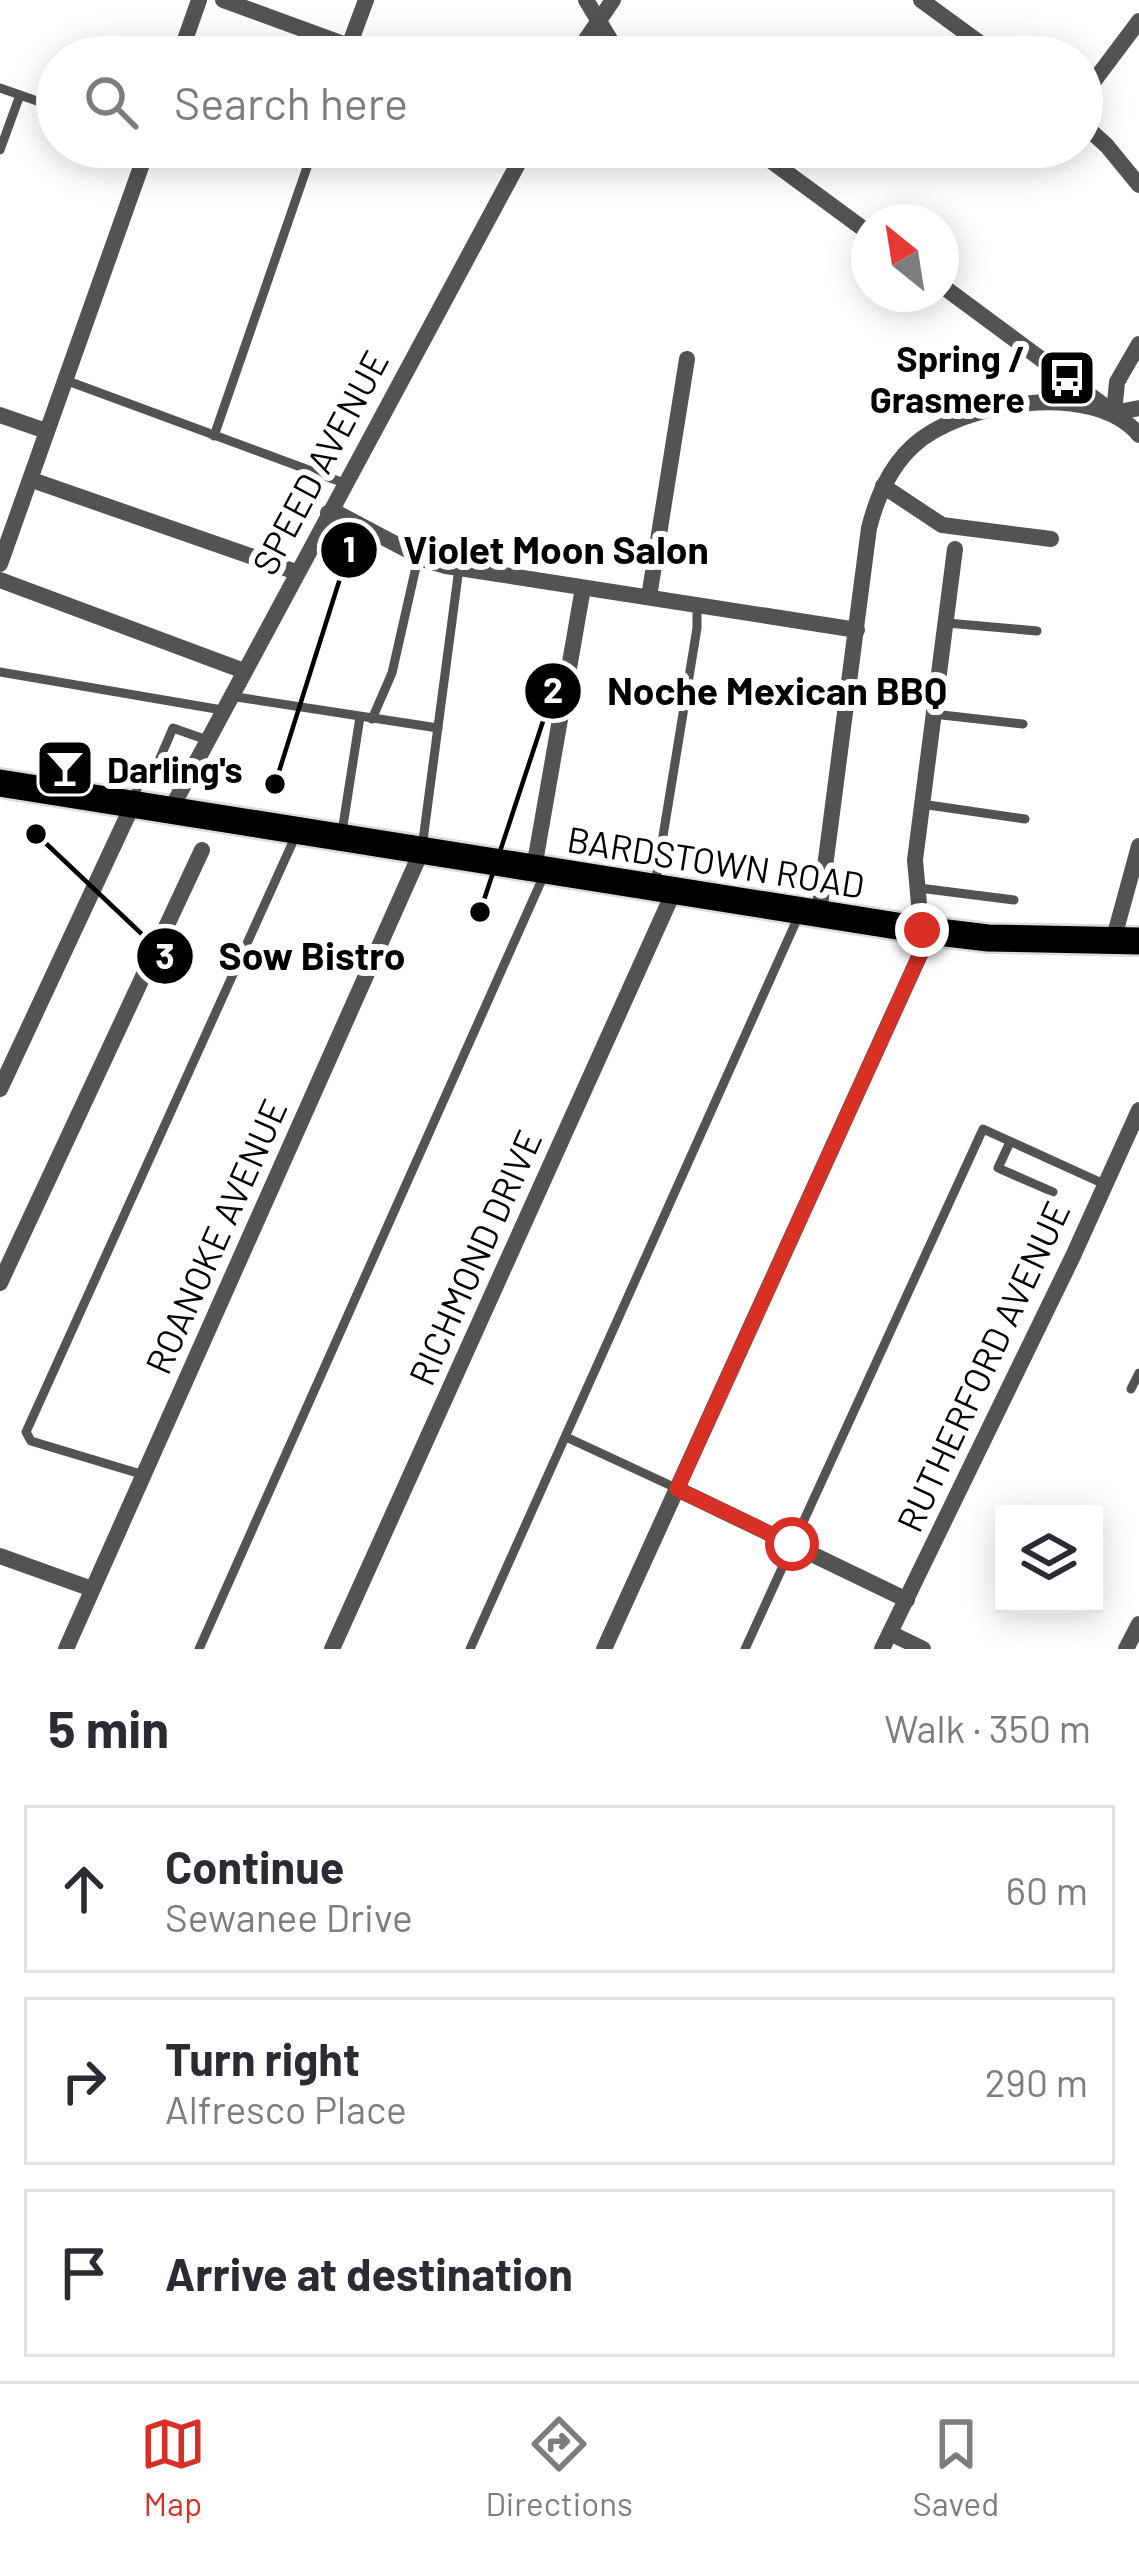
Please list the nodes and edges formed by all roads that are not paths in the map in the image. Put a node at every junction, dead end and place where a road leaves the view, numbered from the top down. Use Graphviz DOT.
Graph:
graph roads {
  1 [pos="200,0"];
  2 [pos="223,0"];
  3 [pos="366,0"];
  4 [pos="586,0"];
  5 [pos="613,0"];
  6 [pos="921,0"];
  7 [pos="598,20"];
  8 [pos="1139,21"];
  9 [pos="187,36"];
  10 [pos="311,36"];
  11 [pos="353,36"];
  12 [pos="588,36"];
  13 [pos="608,36"];
  14 [pos="970,36"];
  15 [pos="1103,69"];
  16 [pos="0,88"];
  17 [pos="20,95"];
  18 [pos="36,101"];
  19 [pos="1103,142"];
  20 [pos="0,150"];
  21 [pos="140,168"];
  22 [pos="307,168"];
  23 [pos="516,168"];
  24 [pos="781,168"];
  25 [pos="1139,185"];
  26 [pos="851,220"];
  27 [pos="959,298"];
  28 [pos="1139,344"];
  29 [pos="687,359"];
  30 [pos="64,380"];
  31 [pos="1139,408"];
  32 [pos="1114,413"];
  33 [pos="0,415"];
  34 [pos="46,431"];
  35 [pos="1139,435"];
  36 [pos="214,436"];
  37 [pos="32,480"];
  38 [pos="344,484"];
  39 [pos="883,486"];
  40 [pos="328,513"];
  41 [pos="1051,539"];
  42 [pos="955,548"];
  43 [pos="418,556"];
  44 [pos="0,564"];
  45 [pos="459,568"];
  46 [pos="296,572"];
  47 [pos="0,580"];
  48 [pos="583,588"];
  49 [pos="649,598"];
  50 [pos="698,606"];
  51 [pos="947,623"];
  52 [pos="857,630"];
  53 [pos="1037,631"];
  54 [pos="244,670"];
  55 [pos="0,672"];
  56 [pos="226,703"];
  57 [pos="933,714"];
  58 [pos="366,718"];
  59 [pos="1023,724"];
  60 [pos="438,728"];
  61 [pos="207,740"];
  62 [pos="0,783"];
  63 [pos="134,802"];
  64 [pos="921,804"];
  65 [pos="171,809"];
  66 [pos="1025,818"];
  67 [pos="298,830"];
  68 [pos="341,837"];
  69 [pos="1139,846"];
  70 [pos="202,850"];
  71 [pos="422,850"];
  72 [pos="540,869"];
  73 [pos="919,888"];
  74 [pos="665,890"];
  75 [pos="1014,900"];
  76 [pos="809,912"];
  77 [pos="922,930"];
  78 [pos="1126,941"];
  79 [pos="0,1089"];
  80 [pos="1139,1110"];
  81 [pos="1010,1142"];
  82 [pos="1104,1184"];
  83 [pos="1053,1192"];
  84 [pos="0,1283"];
  85 [pos="1139,1373"];
  86 [pos="1131,1389"];
  87 [pos="566,1437"];
  88 [pos="144,1475"];
  89 [pos="677,1489"];
  90 [pos="792,1544"];
  91 [pos="0,1556"];
  92 [pos="92,1589"];
  93 [pos="907,1600"];
  94 [pos="1139,1624"];
  95 [pos="886,1641"];
  96 [pos="66,1649"];
  97 [pos="199,1649"];
  98 [pos="332,1649"];
  99 [pos="470,1649"];
  100 [pos="604,1649"];
  101 [pos="745,1649"];
  102 [pos="923,1649"];
  103 [pos="1126,1649"];
  1 -- 9 [label="street"];
  2 -- 10 [label="street"];
  3 -- 11 [label="street"];
  4 -- 7 [label="street"];
  5 -- 7 [label="street"];
  6 -- 14 [label="street"];
  7 -- 12 [label="street"];
  7 -- 13 [label="street"];
  8 -- 15 [label="street"];
  16 -- 17 [label="lane"];
  17 -- 18 [label="lane"];
  17 -- 20 [label="lane"];
  19 -- 25 [label="street"];
  21 -- 30 [label="street"];
  22 -- 36 [label="lane"];
  23 -- 38 [label="street, SPEED AVENUE"];
  24 -- 26 [label="street"];
  27 -- 32 [label="street"];
  28 -- 32 [label="street"];
  29 -- 49 [label="street"];
  30 -- 34 [label="street"];
  30 -- 36 [label="lane"];
  31 -- 32 [label="street"];
  32 -- 35 [label="street"];
  32 -- 39 [label="street"];
  33 -- 34 [label="street"];
  34 -- 37 [label="street"];
  36 -- 38 [label="lane"];
  37 -- 44 [label="street"];
  37 -- 46 [label="street"];
  38 -- 40 [label="street, SPEED AVENUE"];
  39 -- 41 [label="street"];
  39 -- 52 [label="street"];
  40 -- 43 [label="street"];
  40 -- 46 [label="street, SPEED AVENUE"];
  42 -- 51 [label="street"];
  43 -- 45 [label="street"];
  43 -- 58 [label="lane"];
  45 -- 48 [label="street"];
  45 -- 60 [label="lane"];
  46 -- 54 [label="street, SPEED AVENUE"];
  47 -- 54 [label="street"];
  48 -- 49 [label="street"];
  48 -- 72 [label="street"];
  49 -- 50 [label="street"];
  50 -- 52 [label="street"];
  50 -- 74 [label="lane"];
  51 -- 53 [label="lane"];
  51 -- 57 [label="street"];
  52 -- 76 [label="street"];
  54 -- 56 [label="street, SPEED AVENUE"];
  55 -- 56 [label="lane"];
  56 -- 58 [label="lane"];
  56 -- 61 [label="street, SPEED AVENUE"];
  57 -- 59 [label="lane"];
  57 -- 64 [label="street"];
  58 -- 60 [label="lane"];
  58 -- 68 [label="lane"];
  60 -- 71 [label="lane"];
  61 -- 63 [label="lane"];
  61 -- 65 [label="street, SPEED AVENUE"];
  62 -- 63 [label="main road, BARDSTOWN ROAD"];
  63 -- 65 [label="main road, BARDSTOWN ROAD"];
  63 -- 79 [label="street"];
  64 -- 66 [label="lane"];
  64 -- 73 [label="street"];
  65 -- 67 [label="main road, BARDSTOWN ROAD"];
  67 -- 68 [label="main road, BARDSTOWN ROAD"];
  67 -- 88 [label="lane"];
  68 -- 71 [label="main road, BARDSTOWN ROAD"];
  69 -- 78 [label="street"];
  70 -- 84 [label="street"];
  71 -- 72 [label="main road, BARDSTOWN ROAD"];
  71 -- 88 [label="street, ROANOKE AVENUE"];
  72 -- 74 [label="main road, BARDSTOWN ROAD"];
  72 -- 97 [label="lane"];
  73 -- 75 [label="lane"];
  73 -- 77 [label="street"];
  74 -- 76 [label="main road, BARDSTOWN ROAD"];
  74 -- 98 [label="street, RICHMOND DRIVE"];
  76 -- 77 [label="main road, BARDSTOWN ROAD"];
  76 -- 87 [label="lane"];
  77 -- 78 [label="main road, BARDSTOWN ROAD"];
  77 -- 89 [label="street"];
  80 -- 82 [label="street, RUTHERFORD AVENUE"];
  81 -- 82 [label="lane"];
  81 -- 83 [label="lane"];
  81 -- 90 [label="lane"];
  82 -- 93 [label="street, RUTHERFORD AVENUE"];
  85 -- 86 [label="lane"];
  87 -- 89 [label="lane"];
  87 -- 99 [label="lane"];
  88 -- 92 [label="street, ROANOKE AVENUE"];
  89 -- 90 [label="street"];
  89 -- 100 [label="street"];
  90 -- 93 [label="street"];
  90 -- 101 [label="lane"];
  91 -- 92 [label="street"];
  92 -- 96 [label="street, ROANOKE AVENUE"];
  93 -- 95 [label="street, RUTHERFORD AVENUE"];
  94 -- 103 [label="street"];
  95 -- 102 [label="street"];
}
